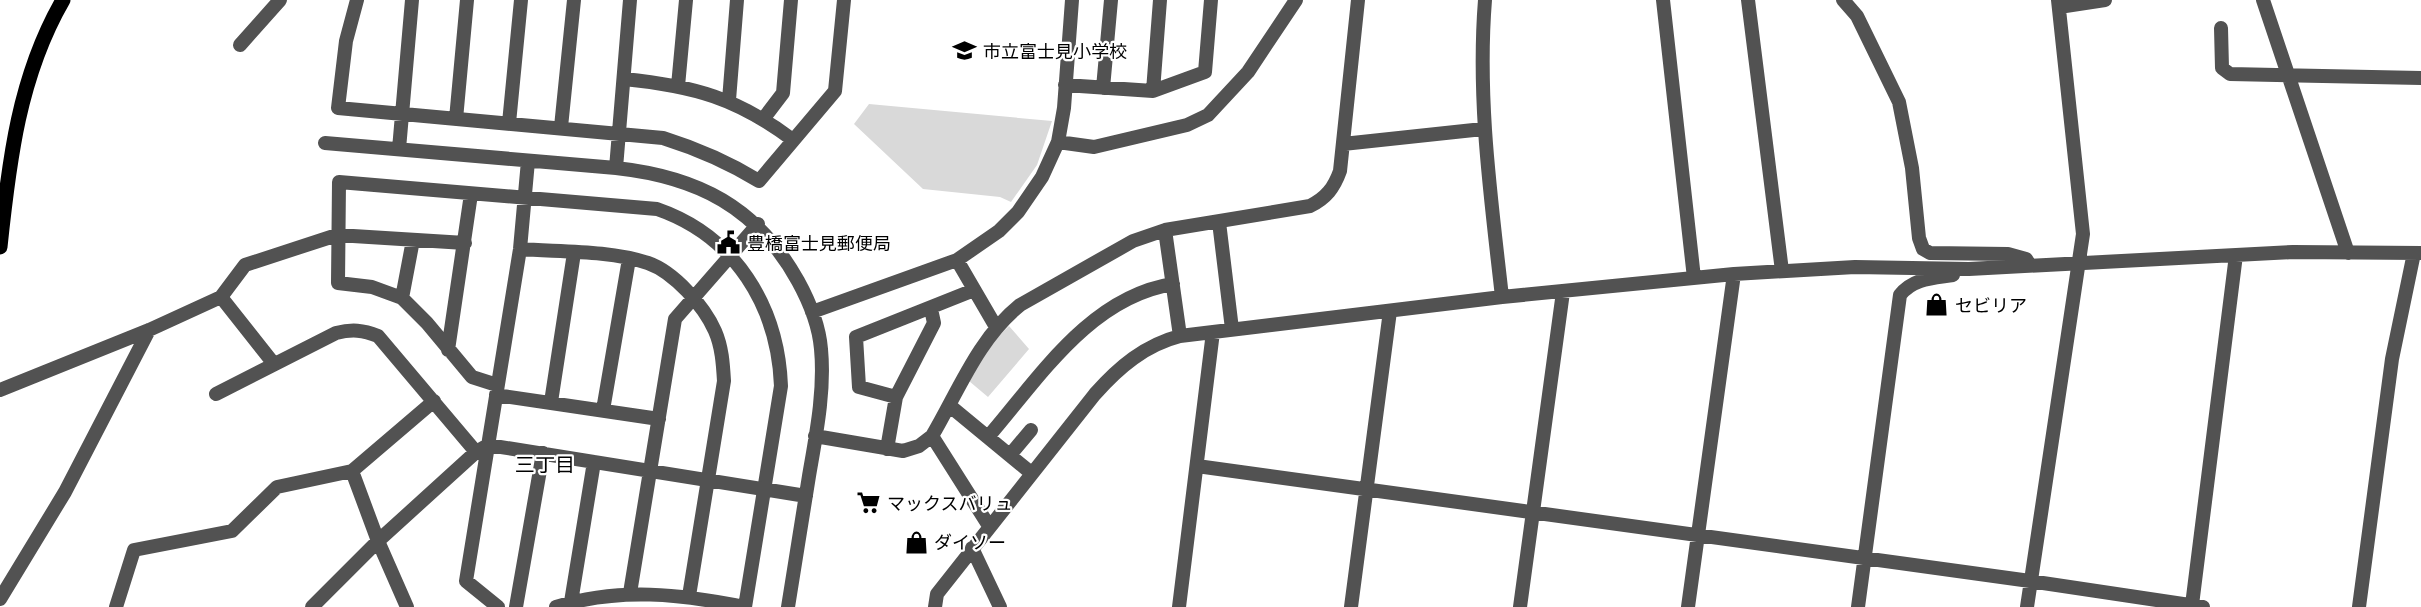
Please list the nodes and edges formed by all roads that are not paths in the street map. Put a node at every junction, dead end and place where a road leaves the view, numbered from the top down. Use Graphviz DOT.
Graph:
graph roads {
  1 [pos="63,0"];
  2 [pos="280,0"];
  3 [pos="357,0"];
  4 [pos="412,0"];
  5 [pos="467,0"];
  6 [pos="521,0"];
  7 [pos="574,0"];
  8 [pos="630,0"];
  9 [pos="686,0"];
  10 [pos="737,0"];
  11 [pos="791,0"];
  12 [pos="844,0"];
  13 [pos="1072,0"];
  14 [pos="1111,0"];
  15 [pos="1160,0"];
  16 [pos="1211,0"];
  17 [pos="1296,0"];
  18 [pos="1358,0"];
  19 [pos="1485,0"];
  20 [pos="1664,0"];
  21 [pos="1748,0"];
  22 [pos="1843,0"];
  23 [pos="2105,0"];
  24 [pos="2263,0"];
  25 [pos="2058,3"];
  26 [pos="2221,28"];
  27 [pos="240,45"];
  28 [pos="2287,76"];
  29 [pos="2421,78"];
  30 [pos="624,79"];
  31 [pos="1065,85"];
  32 [pos="678,86"];
  33 [pos="1103,88"];
  34 [pos="1153,91"];
  35 [pos="729,100"];
  36 [pos="402,116"];
  37 [pos="764,118"];
  38 [pos="456,119"];
  39 [pos="509,123"];
  40 [pos="561,127"];
  41 [pos="1483,129"];
  42 [pos="620,133"];
  43 [pos="793,140"];
  44 [pos="1058,142"];
  45 [pos="325,143"];
  46 [pos="1343,144"];
  47 [pos="399,149"];
  48 [pos="528,161"];
  49 [pos="616,168"];
  50 [pos="471,194"];
  51 [pos="524,197"];
  52 [pos="1219,222"];
  53 [pos="758,225"];
  54 [pos="1,230"];
  55 [pos="1165,230"];
  56 [pos="338,235"];
  57 [pos="413,240"];
  58 [pos="465,243"];
  59 [pos="0,247"];
  60 [pos="520,249"];
  61 [pos="574,253"];
  62 [pos="2417,253"];
  63 [pos="2348,254"];
  64 [pos="2236,255"];
  65 [pos="730,257"];
  66 [pos="629,259"];
  67 [pos="957,260"];
  68 [pos="2078,263"];
  69 [pos="2030,265"];
  70 [pos="1969,269"];
  71 [pos="1782,271"];
  72 [pos="1734,274"];
  73 [pos="1694,278"];
  74 [pos="1173,284"];
  75 [pos="974,290"];
  76 [pos="1563,292"];
  77 [pos="221,297"];
  78 [pos="1502,297"];
  79 [pos="402,298"];
  80 [pos="692,299"];
  81 [pos="931,309"];
  82 [pos="1390,311"];
  83 [pos="812,312"];
  84 [pos="996,327"];
  85 [pos="1232,329"];
  86 [pos="149,330"];
  87 [pos="1213,332"];
  88 [pos="1180,336"];
  89 [pos="448,350"];
  90 [pos="274,364"];
  91 [pos="0,390"];
  92 [pos="496,390"];
  93 [pos="216,394"];
  94 [pos="896,397"];
  95 [pos="434,401"];
  96 [pos="551,402"];
  97 [pos="950,406"];
  98 [pos="603,410"];
  99 [pos="658,419"];
  100 [pos="1031,430"];
  101 [pos="815,436"];
  102 [pos="932,436"];
  103 [pos="988,437"];
  104 [pos="482,449"];
  105 [pos="886,449"];
  106 [pos="543,453"];
  107 [pos="1010,455"];
  108 [pos="594,462"];
  109 [pos="1197,466"];
  110 [pos="352,471"];
  111 [pos="650,471"];
  112 [pos="1030,472"];
  113 [pos="708,478"];
  114 [pos="765,489"];
  115 [pos="1366,491"];
  116 [pos="806,495"];
  117 [pos="1534,513"];
  118 [pos="989,526"];
  119 [pos="1698,536"];
  120 [pos="378,541"];
  121 [pos="972,548"];
  122 [pos="1864,559"];
  123 [pos="2030,581"];
  124 [pos="630,593"];
  125 [pos="689,596"];
  126 [pos="0,599"];
  127 [pos="571,602"];
  128 [pos="2197,606"];
  129 [pos="116,607"];
  130 [pos="312,607"];
  131 [pos="407,607"];
  132 [pos="498,607"];
  133 [pos="516,607"];
  134 [pos="556,607"];
  135 [pos="788,607"];
  136 [pos="935,607"];
  137 [pos="1000,607"];
  138 [pos="1179,607"];
  139 [pos="1351,607"];
  140 [pos="1520,607"];
  141 [pos="1688,607"];
  142 [pos="1858,607"];
  143 [pos="2027,607"];
  144 [pos="2359,607"];
  1 -- 54 [label="main road"];
  2 -- 27 [label="street"];
  3 -- 36 [label="street"];
  4 -- 36 [label="street"];
  5 -- 38 [label="street"];
  6 -- 39 [label="street"];
  7 -- 40 [label="street"];
  8 -- 30 [label="street"];
  9 -- 32 [label="street"];
  10 -- 35 [label="street"];
  11 -- 37 [label="street"];
  12 -- 43 [label="street"];
  13 -- 31 [label="street"];
  14 -- 33 [label="street"];
  15 -- 34 [label="street"];
  16 -- 34 [label="street"];
  17 -- 44 [label="street"];
  18 -- 46 [label="street"];
  19 -- 41 [label="street"];
  20 -- 73 [label="street"];
  21 -- 71 [label="street"];
  22 -- 69 [label="street"];
  23 -- 25 [label="street"];
  24 -- 28 [label="street"];
  25 -- 68 [label="street"];
  26 -- 28 [label="street"];
  28 -- 29 [label="street"];
  28 -- 63 [label="street"];
  30 -- 32 [label="street"];
  30 -- 42 [label="street"];
  31 -- 33 [label="street"];
  31 -- 44 [label="street"];
  32 -- 35 [label="street"];
  33 -- 34 [label="street"];
  35 -- 37 [label="street"];
  36 -- 38 [label="street"];
  36 -- 47 [label="street"];
  37 -- 43 [label="street"];
  38 -- 39 [label="street"];
  39 -- 40 [label="street"];
  40 -- 42 [label="street"];
  41 -- 46 [label="street"];
  41 -- 78 [label="street"];
  42 -- 43 [label="street"];
  42 -- 49 [label="street"];
  44 -- 67 [label="street"];
  45 -- 47 [label="street"];
  46 -- 52 [label="street"];
  47 -- 48 [label="street"];
  48 -- 49 [label="street"];
  48 -- 51 [label="street"];
  49 -- 53 [label="street"];
  50 -- 51 [label="street"];
  50 -- 56 [label="street"];
  50 -- 58 [label="street"];
  51 -- 60 [label="street"];
  51 -- 65 [label="street"];
  52 -- 55 [label="street"];
  52 -- 85 [label="street"];
  53 -- 65 [label="street"];
  53 -- 83 [label="street"];
  54 -- 59 [label="main road"];
  55 -- 74 [label="street"];
  55 -- 84 [label="street"];
  56 -- 57 [label="street"];
  56 -- 77 [label="street"];
  56 -- 79 [label="street"];
  57 -- 58 [label="street"];
  57 -- 79 [label="street"];
  58 -- 89 [label="street"];
  60 -- 61 [label="street"];
  60 -- 92 [label="street"];
  61 -- 66 [label="street"];
  61 -- 96 [label="street"];
  62 -- 63 [label="street"];
  62 -- 144 [label="street"];
  63 -- 64 [label="street"];
  64 -- 68 [label="street"];
  64 -- 128 [label="street"];
  65 -- 80 [label="street"];
  65 -- 114 [label="street"];
  66 -- 80 [label="street"];
  66 -- 98 [label="street"];
  67 -- 75 [label="street"];
  67 -- 83 [label="street"];
  68 -- 69 [label="street"];
  68 -- 123 [label="street"];
  69 -- 70 [label="street"];
  70 -- 71 [label="street"];
  70 -- 122 [label="street"];
  71 -- 72 [label="street"];
  72 -- 73 [label="street"];
  72 -- 119 [label="street"];
  73 -- 76 [label="street"];
  74 -- 88 [label="street"];
  74 -- 103 [label="street"];
  75 -- 81 [label="street"];
  75 -- 84 [label="street"];
  76 -- 78 [label="street"];
  76 -- 117 [label="street"];
  77 -- 86 [label="street"];
  77 -- 90 [label="street"];
  78 -- 82 [label="street"];
  79 -- 89 [label="street"];
  80 -- 99 [label="street"];
  80 -- 113 [label="street"];
  81 -- 94 [label="street"];
  81 -- 94 [label="street"];
  82 -- 85 [label="street"];
  82 -- 115 [label="street"];
  83 -- 101 [label="street"];
  84 -- 97 [label="street"];
  85 -- 87 [label="street"];
  86 -- 91 [label="street"];
  86 -- 126 [label="street"];
  87 -- 88 [label="street"];
  87 -- 109 [label="street"];
  88 -- 112 [label="street"];
  89 -- 92 [label="street"];
  90 -- 93 [label="street"];
  90 -- 95 [label="street"];
  92 -- 96 [label="street"];
  92 -- 104 [label="street"];
  94 -- 105 [label="street"];
  95 -- 104 [label="street"];
  95 -- 110 [label="street"];
  96 -- 98 [label="street"];
  97 -- 102 [label="street"];
  97 -- 103 [label="street"];
  98 -- 99 [label="street"];
  99 -- 111 [label="street"];
  100 -- 107 [label="street"];
  101 -- 105 [label="street"];
  101 -- 116 [label="street"];
  102 -- 105 [label="street"];
  102 -- 118 [label="street"];
  103 -- 107 [label="street"];
  104 -- 106 [label="street"];
  104 -- 120 [label="street"];
  104 -- 132 [label="street"];
  106 -- 108 [label="street"];
  106 -- 133 [label="street"];
  107 -- 112 [label="street"];
  108 -- 111 [label="street"];
  108 -- 127 [label="street"];
  109 -- 115 [label="street"];
  109 -- 138 [label="street"];
  110 -- 120 [label="street"];
  110 -- 129 [label="street"];
  111 -- 113 [label="street"];
  111 -- 124 [label="street"];
  112 -- 118 [label="street"];
  113 -- 114 [label="street"];
  113 -- 125 [label="street"];
  114 -- 116 [label="street"];
  114 -- 125 [label="street"];
  115 -- 117 [label="street"];
  115 -- 139 [label="street"];
  116 -- 135 [label="street"];
  117 -- 119 [label="street"];
  117 -- 140 [label="street"];
  118 -- 121 [label="street"];
  119 -- 122 [label="street"];
  119 -- 141 [label="street"];
  120 -- 130 [label="street"];
  120 -- 131 [label="street"];
  121 -- 136 [label="street"];
  121 -- 137 [label="street"];
  122 -- 123 [label="street"];
  122 -- 142 [label="street"];
  123 -- 128 [label="street"];
  123 -- 143 [label="street"];
  124 -- 125 [label="street"];
  124 -- 127 [label="street"];
  127 -- 134 [label="street"];
}
